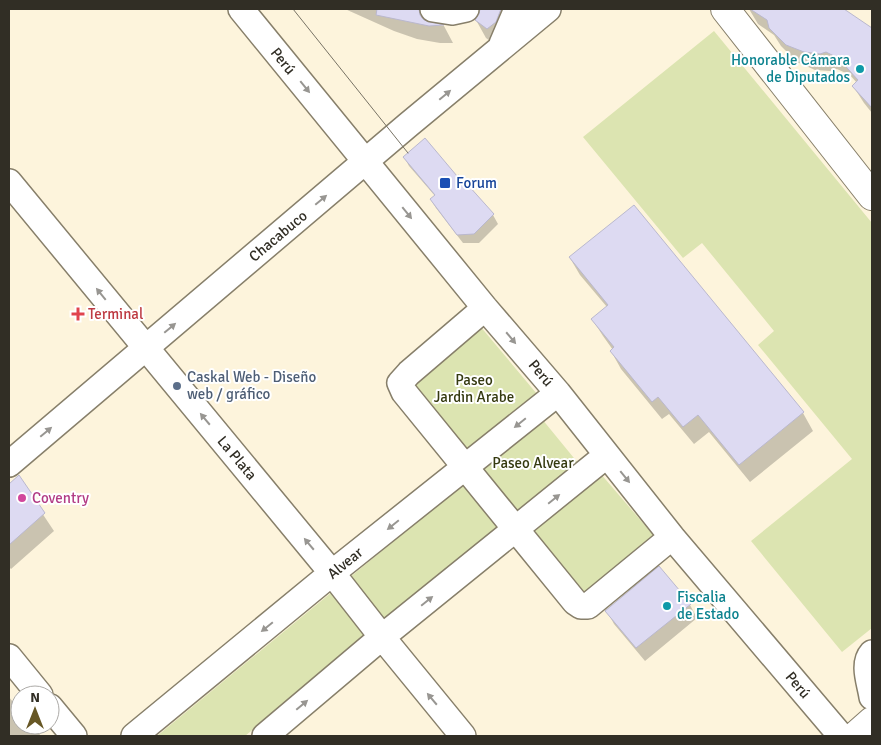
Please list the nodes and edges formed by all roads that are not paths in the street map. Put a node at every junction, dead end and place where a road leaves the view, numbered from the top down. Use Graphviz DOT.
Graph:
graph roads {
  1 [pos="241,9"];
  2 [pos="433,9"];
  3 [pos="466,9"];
  4 [pos="517,9"];
  5 [pos="548,9"];
  6 [pos="725,9"];
  7 [pos="500,48"];
  8 [pos="365,162"];
  9 [pos="9,182"];
  10 [pos="872,196"];
  11 [pos="485,308"];
  12 [pos="146,349"];
  13 [pos="558,393"];
  14 [pos="608,455"];
  15 [pos="9,464"];
  16 [pos="466,467"];
  17 [pos="516,529"];
  18 [pos="672,537"];
  19 [pos="332,573"];
  20 [pos="382,638"];
  21 [pos="872,653"];
  22 [pos="9,657"];
  23 [pos="32,685"];
  24 [pos="872,697"];
  25 [pos="60,719"];
  26 [pos="872,722"];
  27 [pos="74,736"];
  28 [pos="134,736"];
  29 [pos="265,736"];
  30 [pos="463,736"];
  31 [pos="842,736"];
  32 [pos="855,736"];
  1 -- 8 [label="street, Perú, one-way"];
  2 -- 3 [label="street"];
  4 -- 7 [label="street"];
  5 -- 7 [label="street, Chacabuco"];
  6 -- 10 [label="main road"];
  8 -- 7 [label="street, Chacabuco, one-way"];
  8 -- 11 [label="street, Perú, one-way"];
  12 -- 8 [label="street, Chacabuco, one-way"];
  12 -- 9 [label="street, La Plata, one-way"];
  11 -- 13 [label="street, Perú, one-way"];
  11 -- 16 [label="street"];
  15 -- 12 [label="street, Chacabuco, one-way"];
  19 -- 12 [label="street, La Plata, one-way"];
  13 -- 14 [label="street, Perú"];
  13 -- 16 [label="street, Alvear, one-way"];
  17 -- 14 [label="street, one-way"];
  14 -- 18 [label="street, Perú, one-way"];
  16 -- 17 [label="street"];
  16 -- 19 [label="street, Alvear, one-way"];
  17 -- 18 [label="street"];
  20 -- 17 [label="street, one-way"];
  18 -- 31 [label="street, Perú"];
  19 -- 20 [label="street, La Plata"];
  19 -- 28 [label="street, Alvear, one-way"];
  29 -- 20 [label="street, one-way"];
  30 -- 20 [label="street, La Plata, one-way"];
  21 -- 24 [label="street"];
  22 -- 23 [label="street"];
  25 -- 27 [label="street"];
  26 -- 32 [label="main road"];
}
